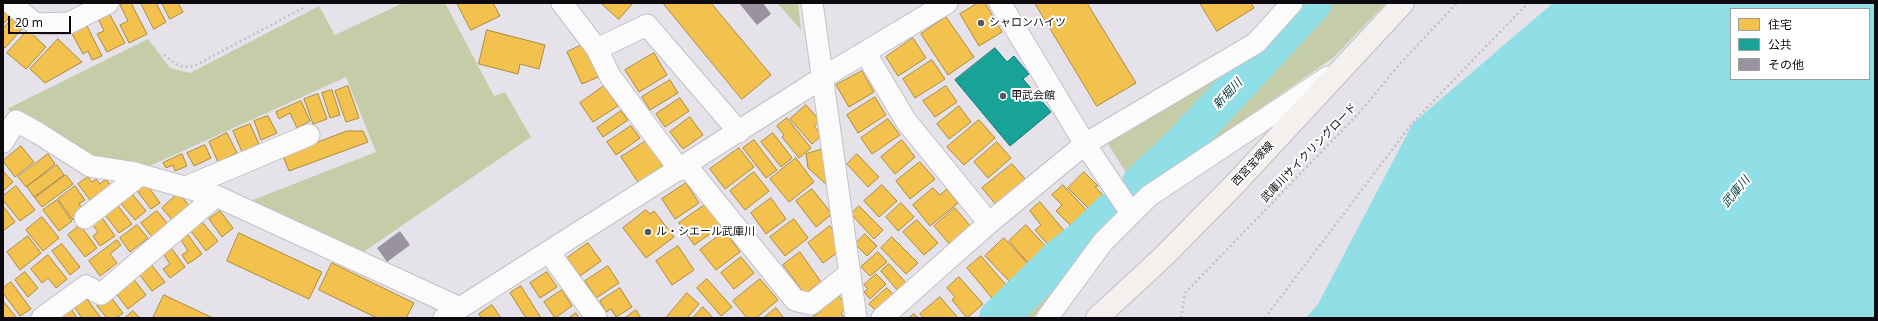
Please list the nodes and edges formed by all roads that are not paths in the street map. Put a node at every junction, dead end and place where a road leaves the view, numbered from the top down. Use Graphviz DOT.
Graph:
graph roads {
  1 [pos="11,3"];
  2 [pos="108,3"];
  3 [pos="562,3"];
  4 [pos="812,3"];
  5 [pos="947,3"];
  6 [pos="1000,3"];
  7 [pos="1292,3"];
  8 [pos="1403,3"];
  9 [pos="597,49"];
  10 [pos="865,52"];
  11 [pos="1344,67"];
  12 [pos="822,78"];
  13 [pos="739,132"];
  14 [pos="309,134"];
  15 [pos="3,142"];
  16 [pos="1085,144"];
  17 [pos="683,168"];
  18 [pos="140,175"];
  19 [pos="186,187"];
  20 [pos="216,196"];
  21 [pos="1132,213"];
  22 [pos="85,218"];
  23 [pos="990,223"];
  24 [pos="550,252"];
  25 [pos="850,273"];
  26 [pos="452,313"];
  27 [pos="596,317"];
  28 [pos="42,318"];
  29 [pos="856,318"];
  30 [pos="882,318"];
  31 [pos="1047,318"];
  32 [pos="1097,318"];
  1 -- 2 [label="street"];
  3 -- 9 [label="street"];
  4 -- 12 [label="street"];
  5 -- 10 [label="street"];
  6 -- 16 [label="street"];
  7 -- 16 [label="street"];
  8 -- 11 [label="main road, 西宮宝塚線"];
  9 -- 13 [label="street"];
  9 -- 17 [label="street"];
  10 -- 12 [label="street"];
  10 -- 23 [label="street"];
  11 -- 21 [label="street"];
  11 -- 32 [label="main road, 西宮宝塚線"];
  12 -- 13 [label="street"];
  12 -- 25 [label="street"];
  13 -- 17 [label="street"];
  14 -- 19 [label="street"];
  15 -- 18 [label="street"];
  16 -- 21 [label="street"];
  16 -- 23 [label="street"];
  17 -- 24 [label="street"];
  17 -- 25 [label="street"];
  18 -- 19 [label="street"];
  18 -- 22 [label="street"];
  19 -- 20 [label="street"];
  20 -- 26 [label="street"];
  20 -- 28 [label="street"];
  21 -- 31 [label="street"];
  23 -- 30 [label="street"];
  24 -- 26 [label="street"];
  24 -- 27 [label="street"];
  25 -- 29 [label="street"];
}
